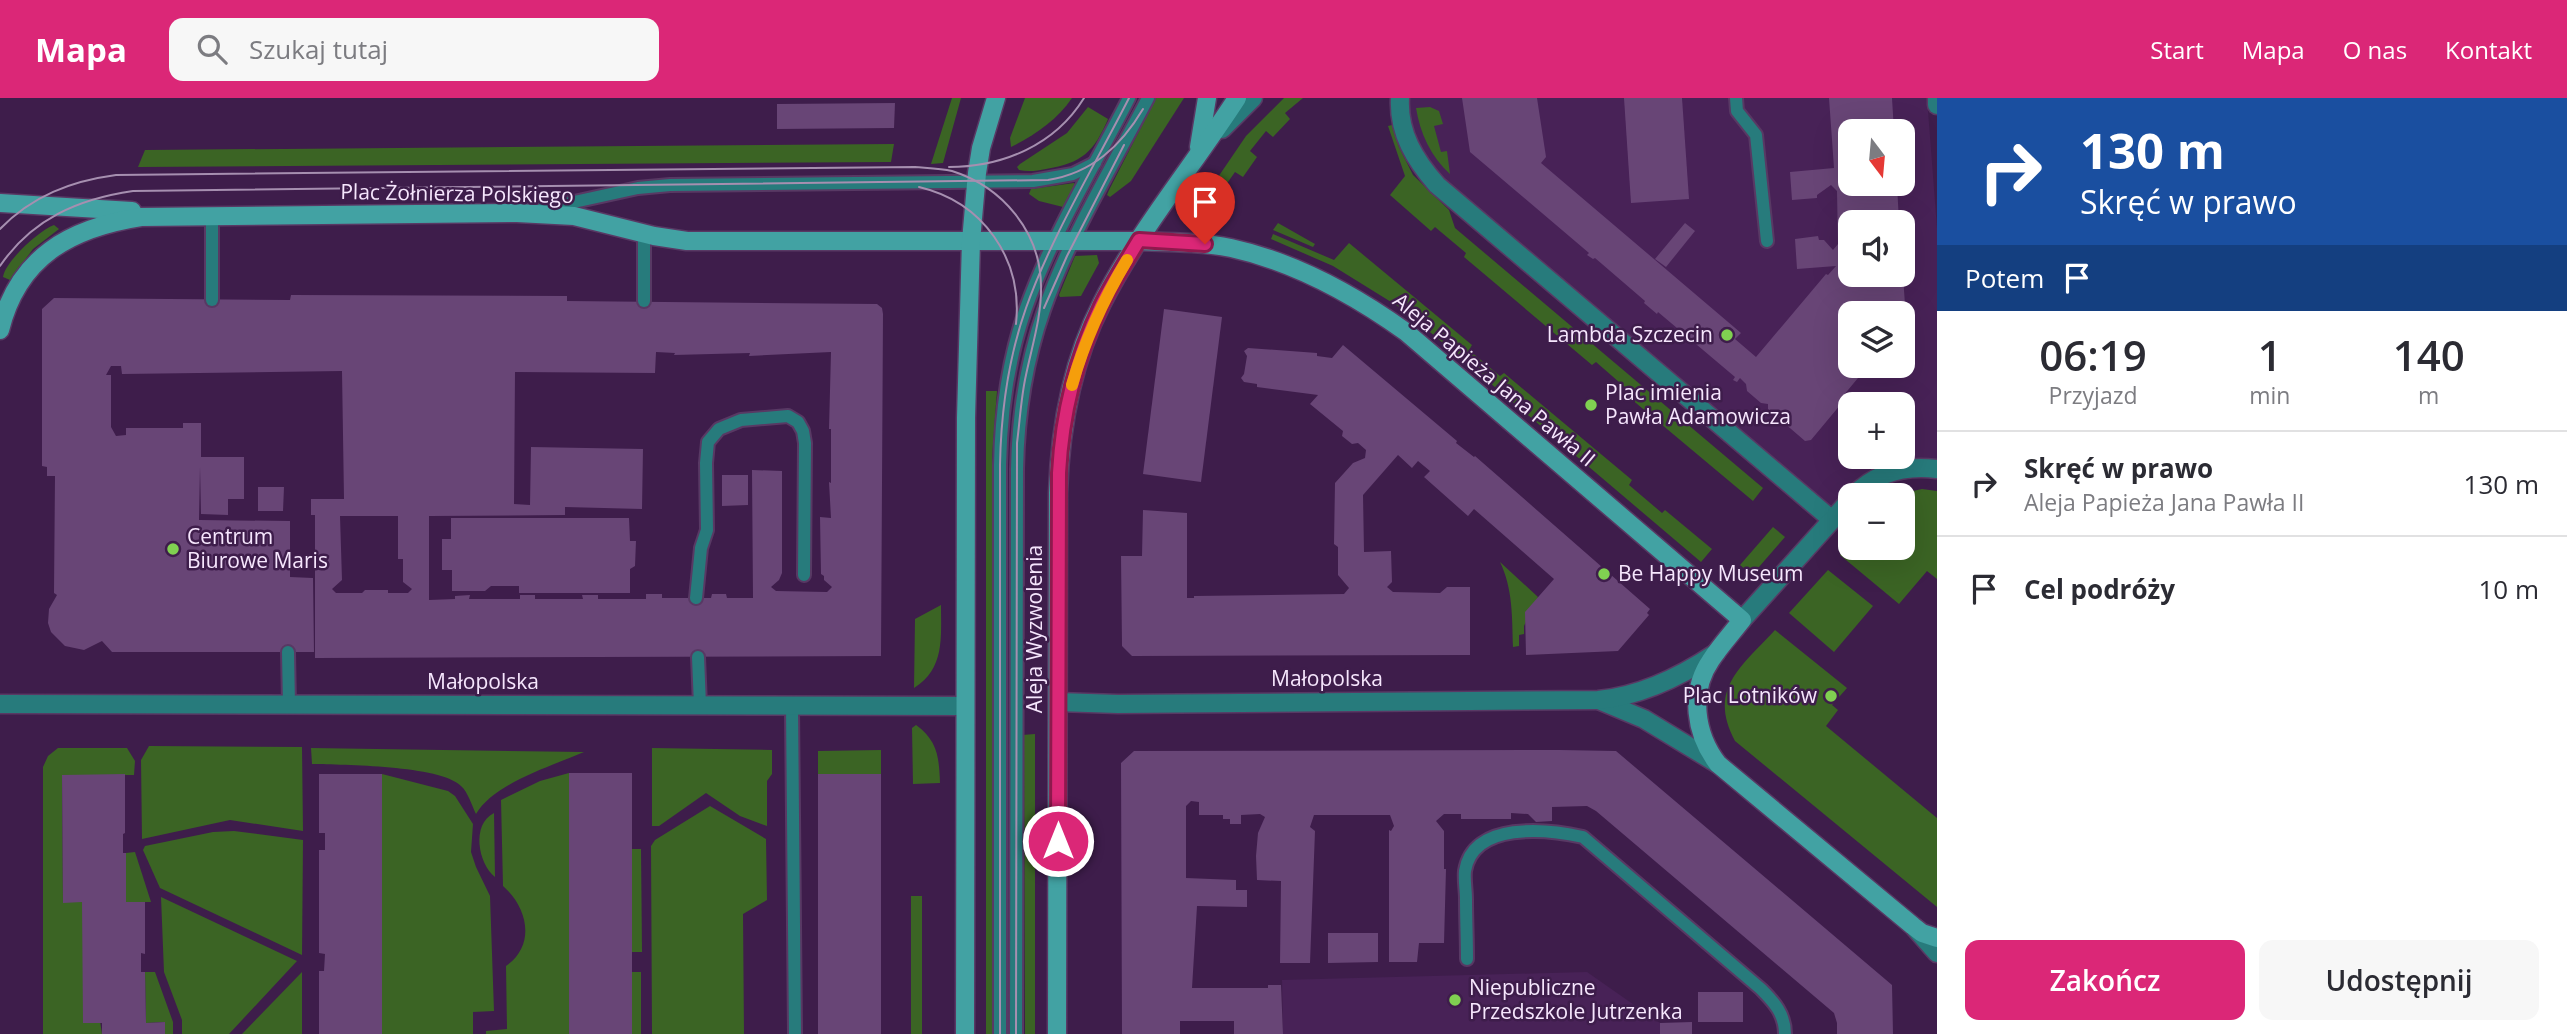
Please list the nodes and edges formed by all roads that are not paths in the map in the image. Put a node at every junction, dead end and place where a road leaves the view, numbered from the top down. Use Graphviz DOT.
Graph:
graph roads {
  1 [pos="996,98"];
  2 [pos="1129,98"];
  3 [pos="1207,98"];
  4 [pos="1237,98"];
  5 [pos="1254,98"];
  6 [pos="1401,98"];
  7 [pos="1736,98"];
  8 [pos="1937,98"];
  9 [pos="1146,103"];
  10 [pos="1937,105"];
  11 [pos="1096,162"];
  12 [pos="1193,163"];
  13 [pos="976,181"];
  14 [pos="0,203"];
  15 [pos="517,213"];
  16 [pos="192,216"];
  17 [pos="212,216"];
  18 [pos="644,233"];
  19 [pos="1075,239"];
  20 [pos="1056,240"];
  21 [pos="1139,240"];
  22 [pos="971,241"];
  23 [pos="1767,241"];
  24 [pos="212,300"];
  25 [pos="644,301"];
  26 [pos="0,330"];
  27 [pos="1937,469"];
  28 [pos="1868,483"];
  29 [pos="1838,512"];
  30 [pos="1831,519"];
  31 [pos="804,575"];
  32 [pos="696,598"];
  33 [pos="1742,620"];
  34 [pos="288,652"];
  35 [pos="1716,653"];
  36 [pos="698,657"];
  37 [pos="1598,700"];
  38 [pos="1058,702"];
  39 [pos="0,704"];
  40 [pos="289,705"];
  41 [pos="700,705"];
  42 [pos="792,706"];
  43 [pos="965,706"];
  44 [pos="1717,764"];
  45 [pos="1913,926"];
  46 [pos="1937,938"];
  47 [pos="1937,953"];
  48 [pos="1467,959"];
  49 [pos="795,1034"];
  50 [pos="965,1034"];
  51 [pos="999,1034"];
  52 [pos="1016,1034"];
  53 [pos="1057,1034"];
  54 [pos="1785,1034"];
  1 -- 13 [label="street"];
  2 -- 11 [label="lane"];
  3 -- 12 [label="street"];
  4 -- 12 [label="street"];
  5 -- 12 [label="street"];
  6 -- 30 [label="street"];
  7 -- 23 [label="lane"];
  8 -- 10 [label="street"];
  9 -- 11 [label="lane"];
  9 -- 19 [label="lane"];
  11 -- 13 [label="lane"];
  11 -- 20 [label="lane"];
  12 -- 21 [label="street"];
  13 -- 15 [label="lane"];
  13 -- 22 [label="street"];
  14 -- 16 [label="street, Plac Żołnierza Polskiego"];
  15 -- 17 [label="street, Plac Żołnierza Polskiego"];
  15 -- 18 [label="street, Plac Żołnierza Polskiego"];
  16 -- 17 [label="street, Plac Żołnierza Polskiego"];
  16 -- 26 [label="street, Plac Żołnierza Polskiego"];
  17 -- 24 [label="lane"];
  18 -- 22 [label="street, Plac Żołnierza Polskiego"];
  18 -- 25 [label="lane"];
  19 -- 20 [label="street, Plac Żołnierza Polskiego"];
  19 -- 21 [label="street, Plac Żołnierza Polskiego"];
  19 -- 52 [label="lane"];
  20 -- 22 [label="street, Plac Żołnierza Polskiego"];
  20 -- 51 [label="lane"];
  21 -- 33 [label="street, Aleja Papieża Jana Pawła II"];
  21 -- 38 [label="street, Aleja Wyzwolenia"];
  22 -- 43 [label="street"];
  27 -- 28 [label="street"];
  29 -- 30 [label="street"];
  30 -- 33 [label="street"];
  31 -- 32 [label="lane"];
  33 -- 35 [label="street"];
  34 -- 40 [label="lane"];
  35 -- 37 [label="street, Małopolska"];
  35 -- 44 [label="street"];
  36 -- 41 [label="lane"];
  37 -- 38 [label="street, Małopolska"];
  37 -- 44 [label="street, Małopolska"];
  38 -- 53 [label="street, Aleja Wyzwolenia"];
  39 -- 40 [label="street, Małopolska"];
  40 -- 41 [label="street, Małopolska"];
  41 -- 42 [label="street, Małopolska"];
  42 -- 43 [label="street, Małopolska"];
  42 -- 49 [label="lane"];
  43 -- 50 [label="street"];
  44 -- 45 [label="street"];
  45 -- 46 [label="street"];
  45 -- 47 [label="street"];
  48 -- 54 [label="lane"];
}
